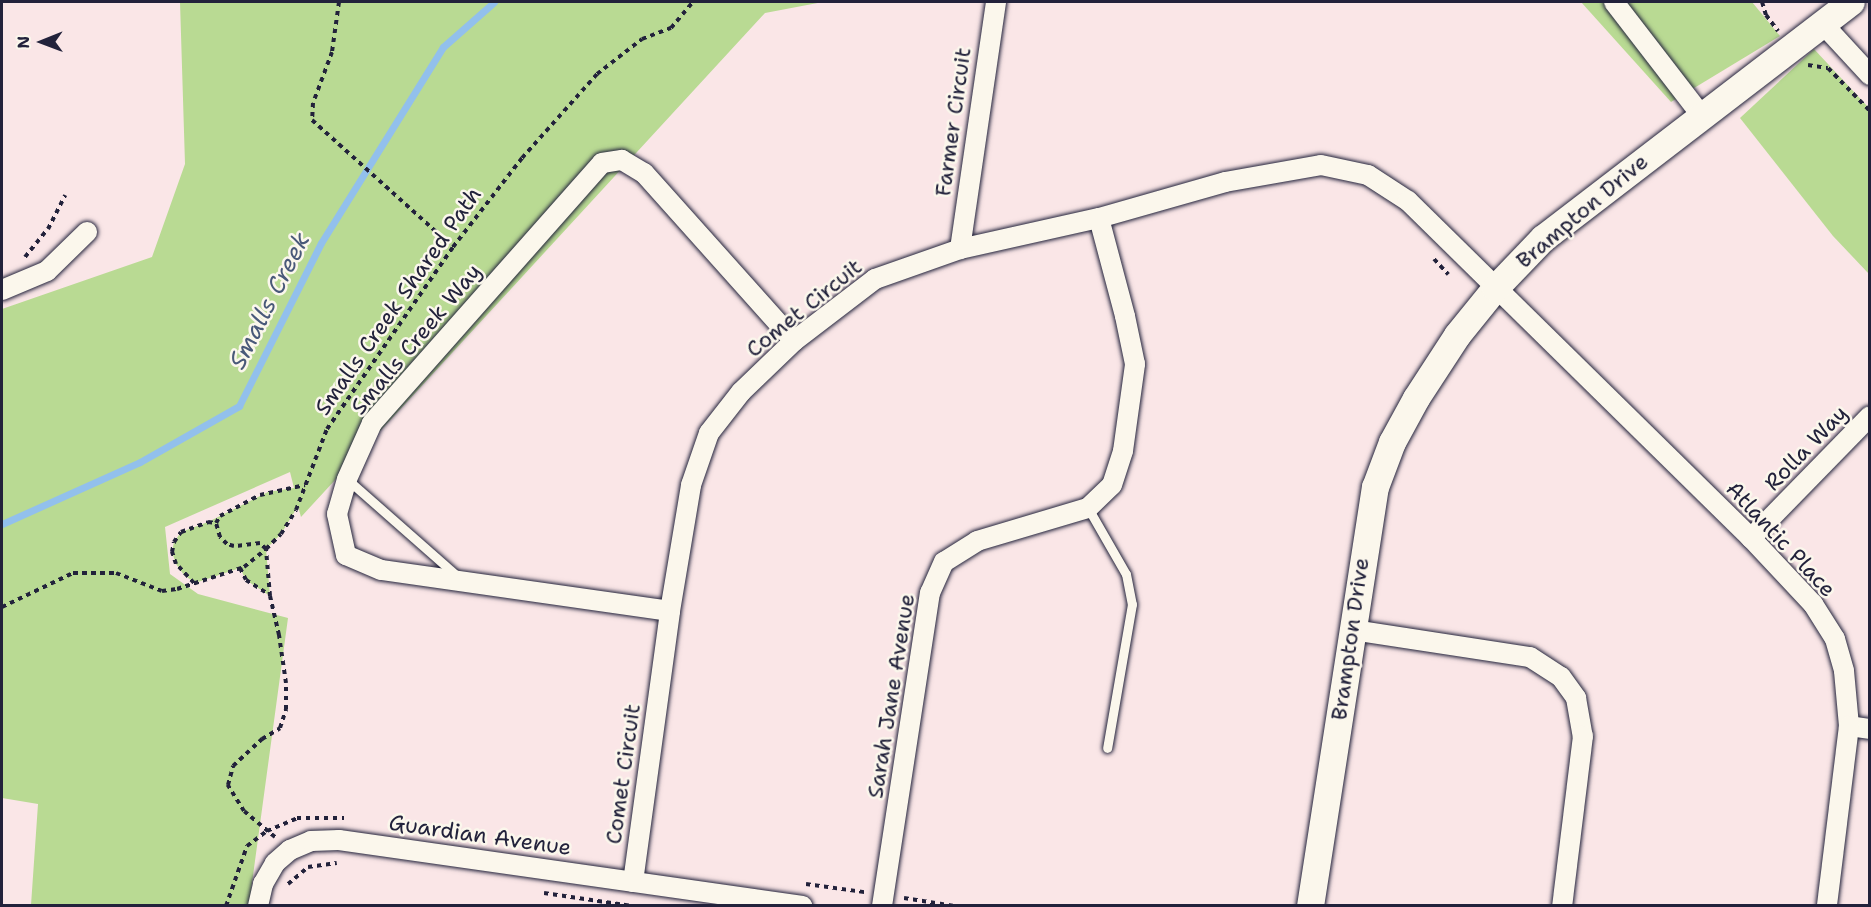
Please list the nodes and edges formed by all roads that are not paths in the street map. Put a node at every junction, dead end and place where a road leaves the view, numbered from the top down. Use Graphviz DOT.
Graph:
graph roads {
  1 [pos="996,2"];
  2 [pos="1614,2"];
  3 [pos="1851,2"];
  4 [pos="1822,24"];
  5 [pos="1869,75"];
  6 [pos="1701,115"];
  7 [pos="1098,218"];
  8 [pos="87,232"];
  9 [pos="960,249"];
  10 [pos="1494,288"];
  11 [pos="2,290"];
  12 [pos="794,341"];
  13 [pos="1869,416"];
  14 [pos="347,479"];
  15 [pos="1088,508"];
  16 [pos="1751,538"];
  17 [pos="463,582"];
  18 [pos="670,611"];
  19 [pos="1353,630"];
  20 [pos="1849,726"];
  21 [pos="1869,729"];
  22 [pos="1107,748"];
  23 [pos="633,882"];
  24 [pos="258,906"];
  25 [pos="802,906"];
  26 [pos="882,906"];
  27 [pos="1310,906"];
  28 [pos="1562,906"];
  29 [pos="1827,906"];
  1 -- 9 [label="street, Farmer Circuit"];
  2 -- 6 [label="street"];
  3 -- 4 [label="street, Brampton Drive"];
  4 -- 5 [label="street"];
  4 -- 6 [label="street, Brampton Drive"];
  6 -- 10 [label="street, Brampton Drive"];
  7 -- 9 [label="street, Comet Circuit"];
  7 -- 10 [label="street, Comet Circuit"];
  7 -- 15 [label="street, Sarah Jane Avenue"];
  8 -- 11 [label="street"];
  9 -- 12 [label="street, Comet Circuit"];
  10 -- 16 [label="street, Atlantic Place"];
  10 -- 19 [label="street, Brampton Drive"];
  12 -- 14 [label="street, Smalls Creek Way"];
  12 -- 18 [label="street, Comet Circuit"];
  13 -- 16 [label="street, Rolla Way"];
  14 -- 17 [label="lane"];
  14 -- 17 [label="street, Smalls Creek Way"];
  15 -- 22 [label="lane"];
  15 -- 26 [label="street, Sarah Jane Avenue"];
  16 -- 20 [label="street, Atlantic Place"];
  17 -- 18 [label="street, Smalls Creek Way"];
  18 -- 23 [label="street, Comet Circuit"];
  19 -- 27 [label="street, Brampton Drive"];
  19 -- 28 [label="street"];
  20 -- 21 [label="street"];
  20 -- 29 [label="street, Atlantic Place"];
  23 -- 24 [label="street, Guardian Avenue"];
  23 -- 25 [label="street, Guardian Avenue"];
}
